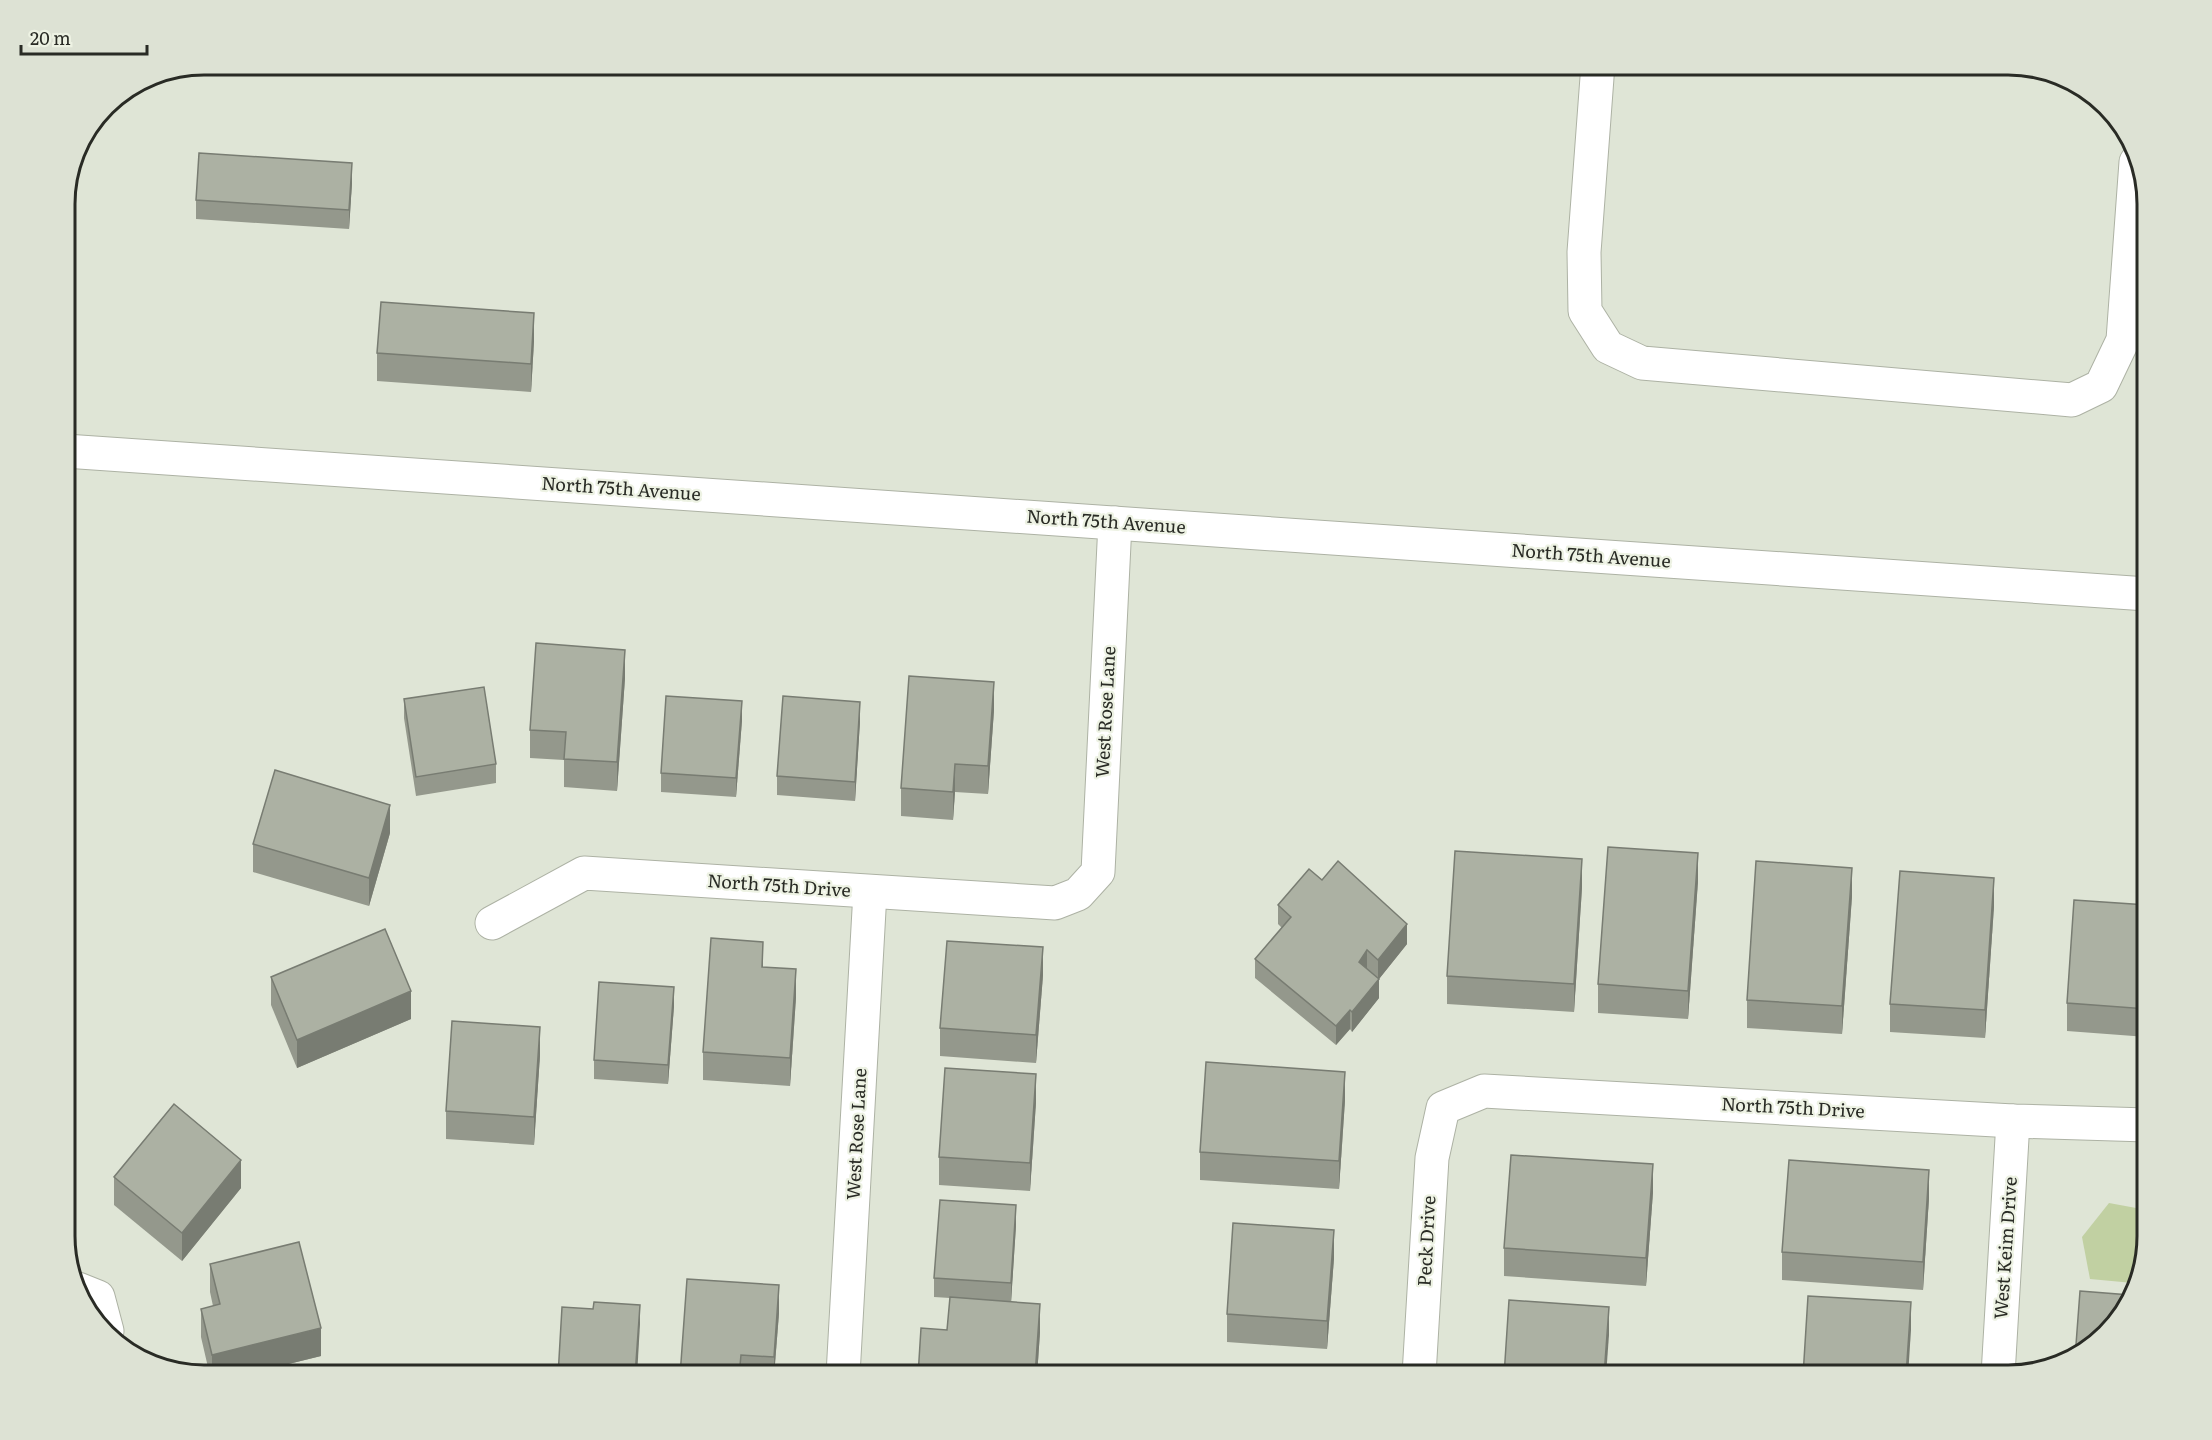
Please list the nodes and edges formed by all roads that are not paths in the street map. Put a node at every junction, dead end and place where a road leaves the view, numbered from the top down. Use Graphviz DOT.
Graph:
graph roads {
  1 [pos="1597,75"];
  2 [pos="2135,180"];
  3 [pos="75,452"];
  4 [pos="1115,523"];
  5 [pos="2137,593"];
  6 [pos="870,892"];
  7 [pos="1078,894"];
  8 [pos="492,923"];
  9 [pos="1443,1108"];
  10 [pos="2013,1121"];
  11 [pos="2137,1125"];
  12 [pos="844,1365"];
  13 [pos="1420,1365"];
  14 [pos="1999,1365"];
  1 -- 2 [label="street"];
  3 -- 4 [label="street, North 75th Avenue"];
  4 -- 5 [label="street, North 75th Avenue"];
  4 -- 7 [label="street, West Rose Lane"];
  6 -- 7 [label="street, North 75th Drive"];
  6 -- 8 [label="street, North 75th Drive"];
  6 -- 12 [label="street, West Rose Lane"];
  9 -- 10 [label="street, North 75th Drive"];
  9 -- 13 [label="street, Peck Drive"];
  10 -- 11 [label="street, North 75th Drive"];
  10 -- 14 [label="street, West Keim Drive"];
}
